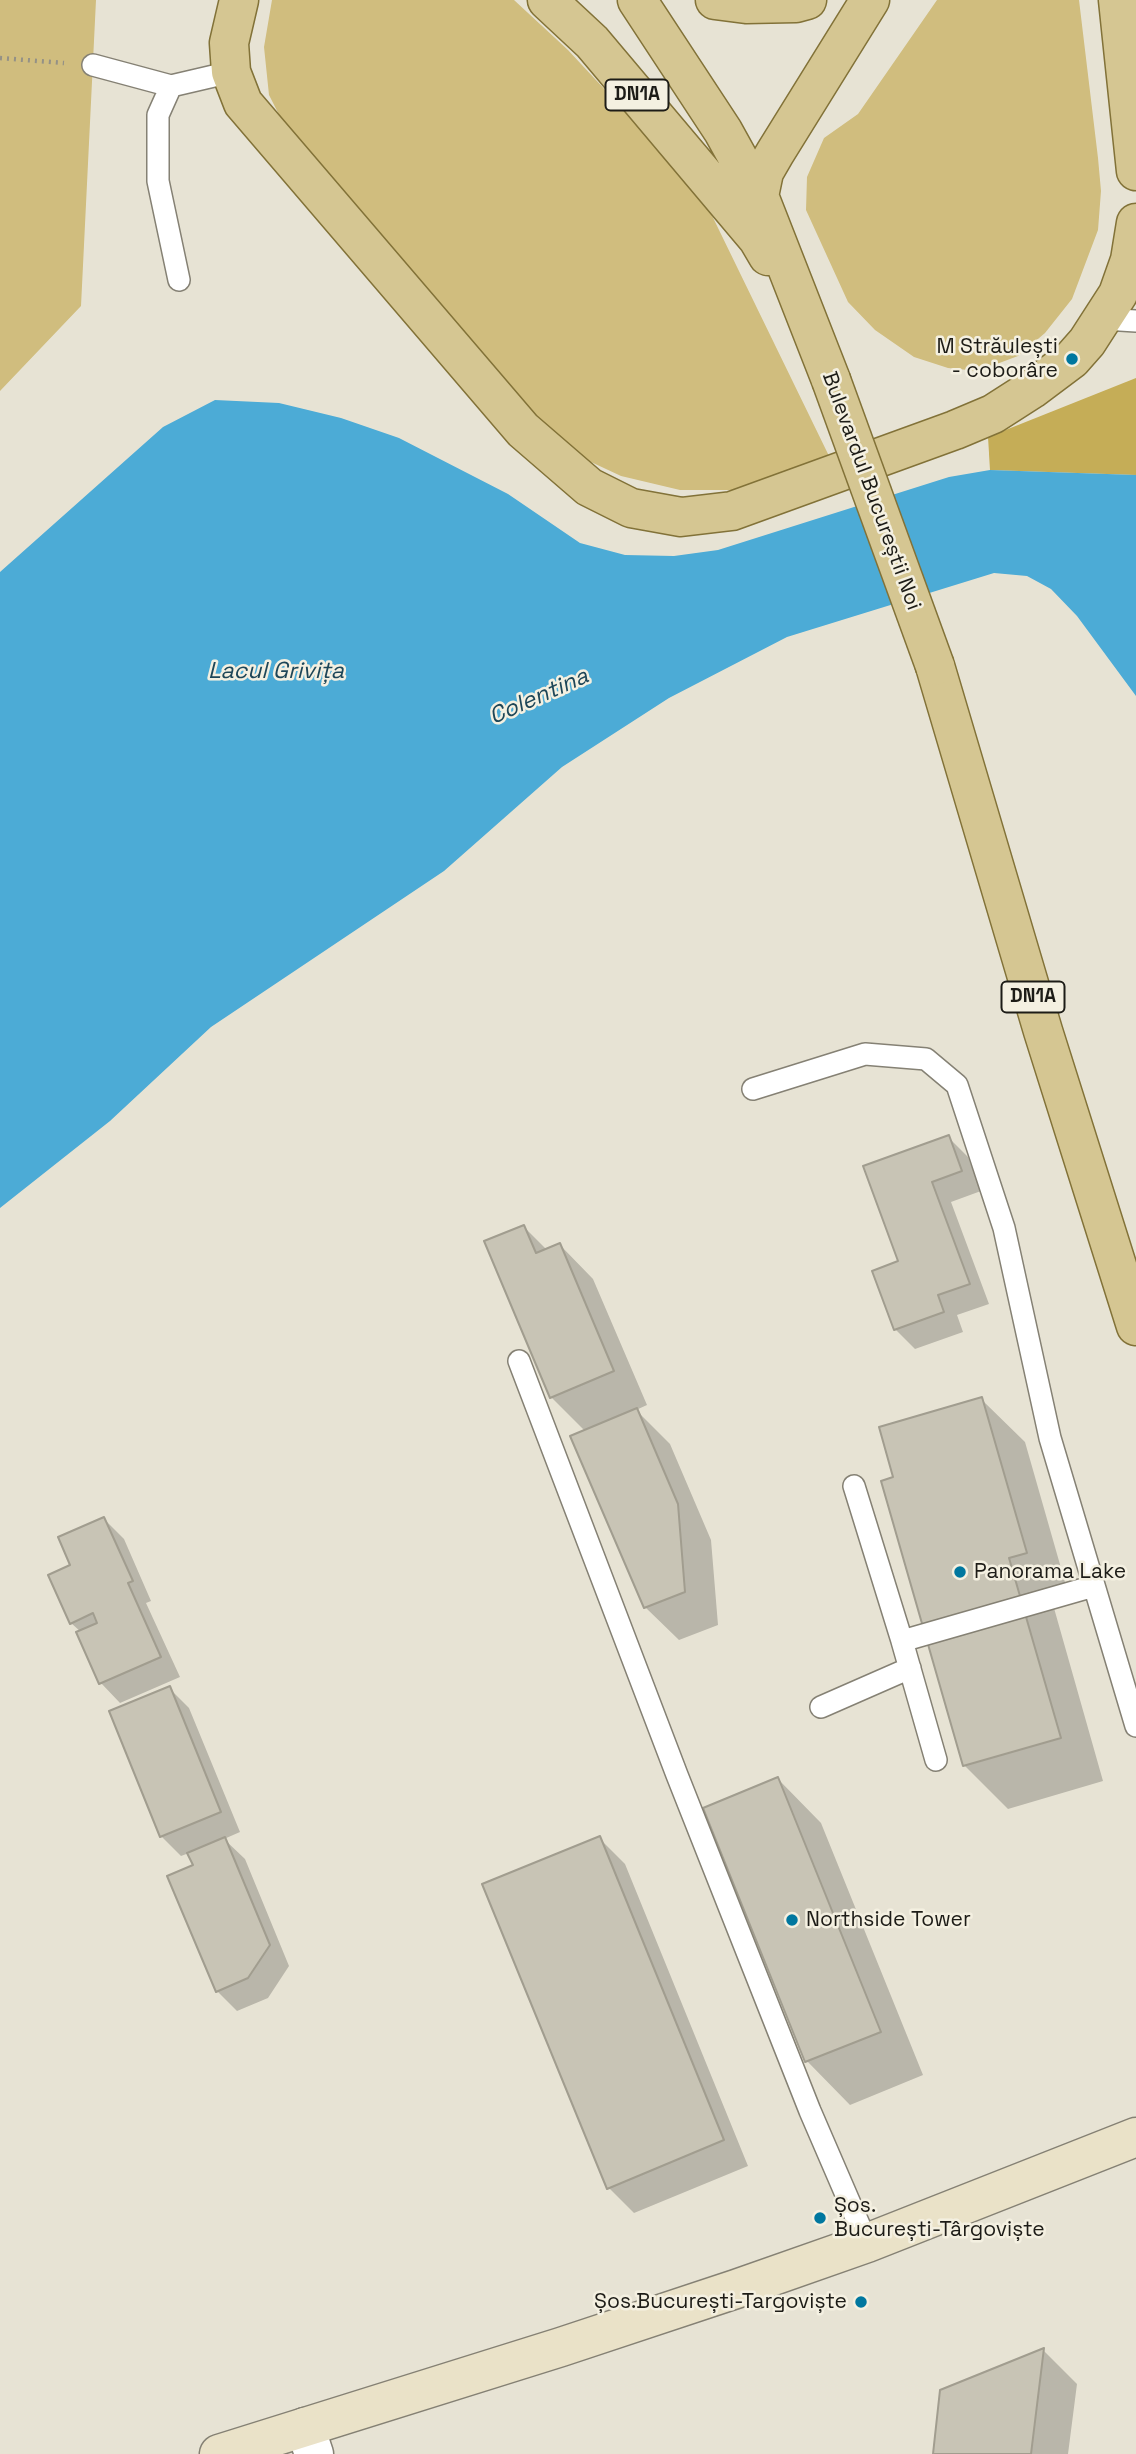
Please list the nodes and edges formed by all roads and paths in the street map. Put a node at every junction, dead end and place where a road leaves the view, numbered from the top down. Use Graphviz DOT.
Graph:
graph roads {
  1 [pos="239,0"];
  2 [pos="547,0"];
  3 [pos="637,0"];
  4 [pos="715,0"];
  5 [pos="807,0"];
  6 [pos="870,0"];
  7 [pos="1118,0"];
  8 [pos="0,58"];
  9 [pos="93,65"];
  10 [pos="231,72"];
  11 [pos="171,86"];
  12 [pos="1136,171"];
  13 [pos="760,196"];
  14 [pos="1136,223"];
  15 [pos="179,280"];
  16 [pos="806,317"];
  17 [pos="1120,320"];
  18 [pos="753,1089"];
  19 [pos="1136,1326"];
  20 [pos="519,1361"];
  21 [pos="854,1486"];
  22 [pos="1094,1586"];
  23 [pos="902,1641"];
  24 [pos="910,1668"];
  25 [pos="821,1707"];
  26 [pos="1136,1726"];
  27 [pos="936,1760"];
  28 [pos="1136,2137"];
  29 [pos="867,2243"];
  30 [pos="310,2440"];
  31 [pos="219,2454"];
  1 -- 10 [label="main road"];
  2 -- 16 [label="main road, Bulevardul Bucureștii Noi / DN1A"];
  3 -- 13 [label="main road, Bulevardul Bucureștii Noi / DN1A"];
  4 -- 5 [label="main road"];
  6 -- 13 [label="main road"];
  7 -- 12 [label="main road"];
  8 -- 9 [label="path"];
  9 -- 11 [label="lane"];
  10 -- 11 [label="lane"];
  10 -- 17 [label="main road"];
  11 -- 15 [label="lane"];
  13 -- 16 [label="main road, Bulevardul Bucureștii Noi"];
  14 -- 17 [label="main road"];
  16 -- 19 [label="main road, Bulevardul Bucureștii Noi / DN1A, bridge"];
  18 -- 22 [label="lane"];
  20 -- 29 [label="lane"];
  21 -- 23 [label="lane"];
  22 -- 23 [label="lane"];
  22 -- 26 [label="lane"];
  23 -- 24 [label="lane"];
  24 -- 25 [label="lane"];
  24 -- 27 [label="lane"];
  28 -- 29 [label="main road"];
  29 -- 30 [label="main road"];
  30 -- 31 [label="main road"];
}
